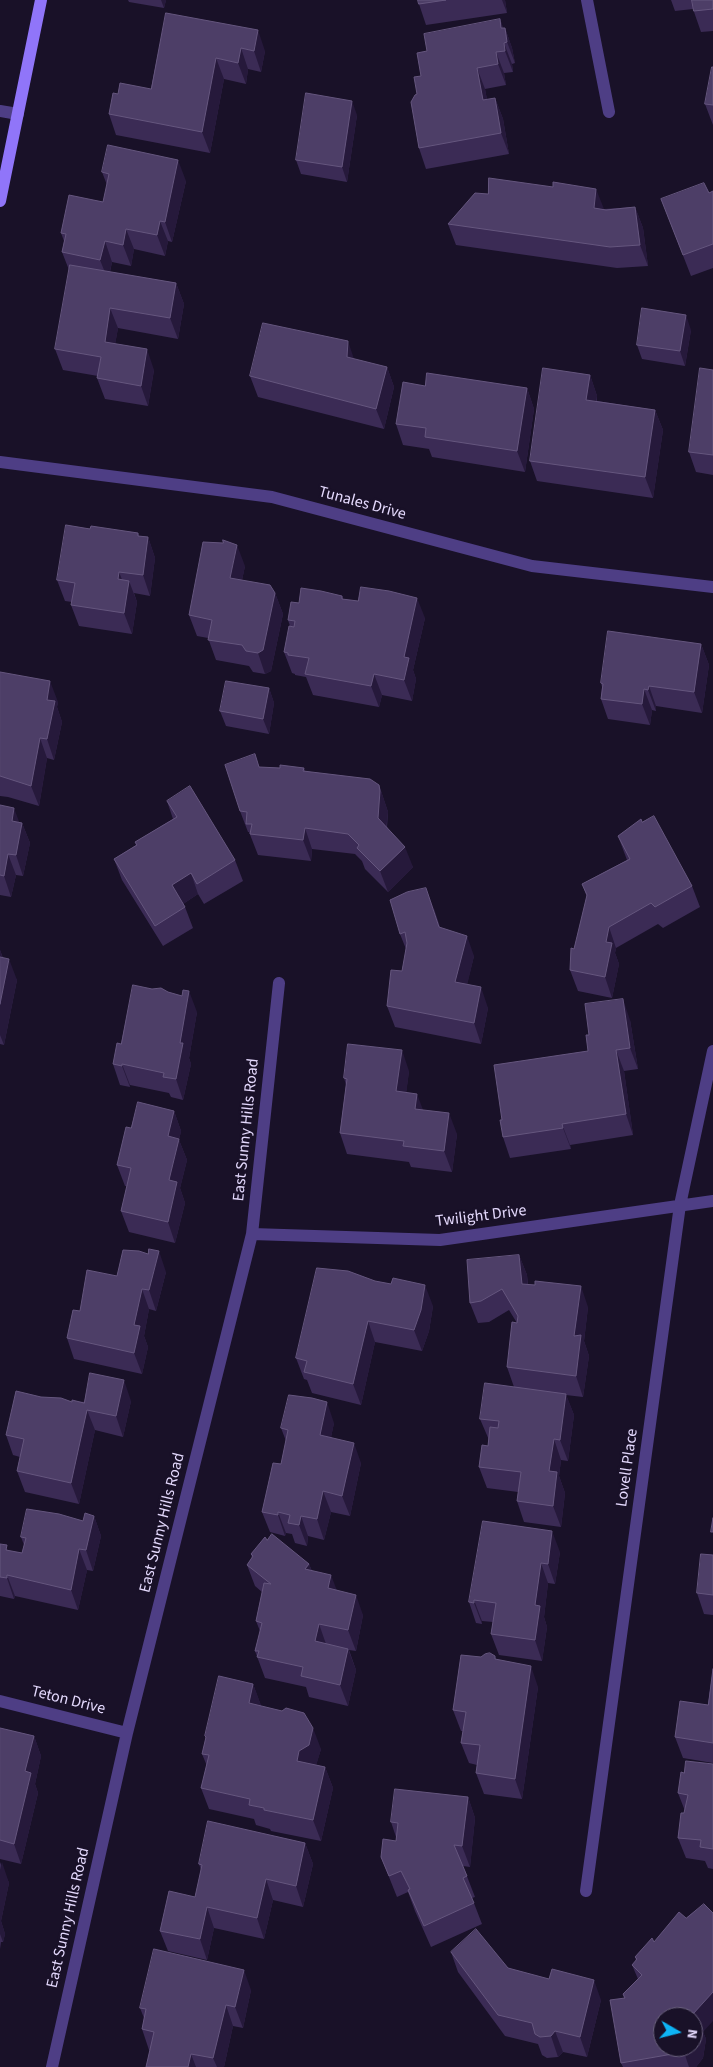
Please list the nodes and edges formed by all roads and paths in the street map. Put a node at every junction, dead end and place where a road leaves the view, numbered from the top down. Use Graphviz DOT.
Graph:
graph roads {
  1 [pos="41,0"];
  2 [pos="587,0"];
  3 [pos="0,111"];
  4 [pos="609,112"];
  5 [pos="18,114"];
  6 [pos="0,201"];
  7 [pos="0,462"];
  8 [pos="713,588"];
  9 [pos="279,983"];
  10 [pos="713,1051"];
  11 [pos="713,1201"];
  12 [pos="680,1205"];
  13 [pos="252,1234"];
  14 [pos="0,1701"];
  15 [pos="127,1732"];
  16 [pos="586,1891"];
  17 [pos="52,2067"];
  1 -- 5 [label="street"];
  2 -- 4 [label="street"];
  3 -- 5 [label="street"];
  5 -- 6 [label="street"];
  7 -- 8 [label="street, Tunales Drive"];
  9 -- 13 [label="street, East Sunny Hills Road"];
  10 -- 12 [label="street, Lovell Place"];
  11 -- 12 [label="street, Twilight Drive"];
  12 -- 13 [label="street, Twilight Drive"];
  12 -- 16 [label="street, Lovell Place"];
  13 -- 15 [label="street, East Sunny Hills Road"];
  14 -- 15 [label="street, Teton Drive"];
  15 -- 17 [label="street, East Sunny Hills Road"];
}
